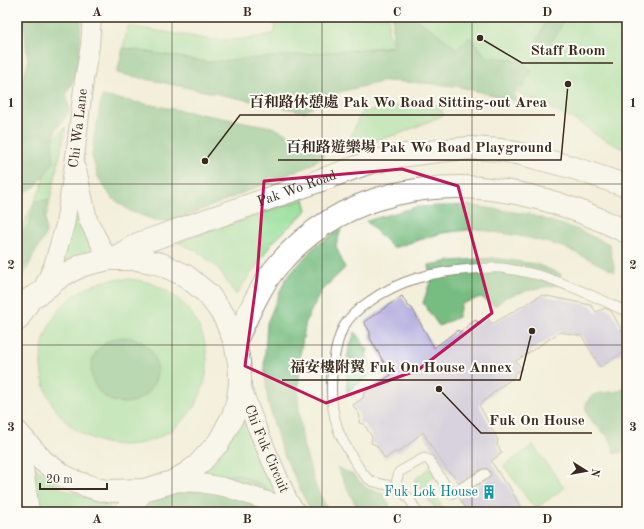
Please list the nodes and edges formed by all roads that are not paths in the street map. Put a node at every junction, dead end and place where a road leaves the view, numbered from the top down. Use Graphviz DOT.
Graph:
graph roads {
  1 [pos="92,17"];
  2 [pos="75,157"];
  3 [pos="627,186"];
  4 [pos="627,232"];
  5 [pos="110,259"];
  6 [pos="29,300"];
  7 [pos="627,312"];
  8 [pos="17,320"];
  9 [pos="235,342"];
  10 [pos="240,383"];
  11 [pos="17,432"];
  12 [pos="485,474"];
  13 [pos="172,482"];
  14 [pos="395,487"];
  15 [pos="144,490"];
  16 [pos="28,512"];
  17 [pos="126,512"];
  18 [pos="292,512"];
  19 [pos="297,512"];
  20 [pos="417,512"];
  1 -- 2 [label="street, Chi Wa Lane"];
  2 -- 5 [label="street, Chi Wa Lane"];
  2 -- 6 [label="street"];
  3 -- 5 [label="main road, Pak Wo Road"];
  4 -- 9 [label="main road"];
  5 -- 6 [label="main road, Pak Wo Road"];
  5 -- 9 [label="main road, Pak Wo Road"];
  6 -- 8 [label="main road, Pak Wo Road"];
  7 -- 14 [label="lane"];
  9 -- 10 [label="main road, Pak Wo Road"];
  10 -- 13 [label="main road, Pak Wo Road"];
  10 -- 19 [label="street, Chi Fuk Circuit"];
  11 -- 15 [label="main road, Pak Wo Road"];
  11 -- 16 [label="main road, Pak Wo Road"];
  12 -- 14 [label="lane"];
  13 -- 15 [label="main road, Pak Wo Road"];
  13 -- 18 [label="street, Chi Fuk Circuit"];
  14 -- 20 [label="lane"];
  15 -- 17 [label="main road"];
}
